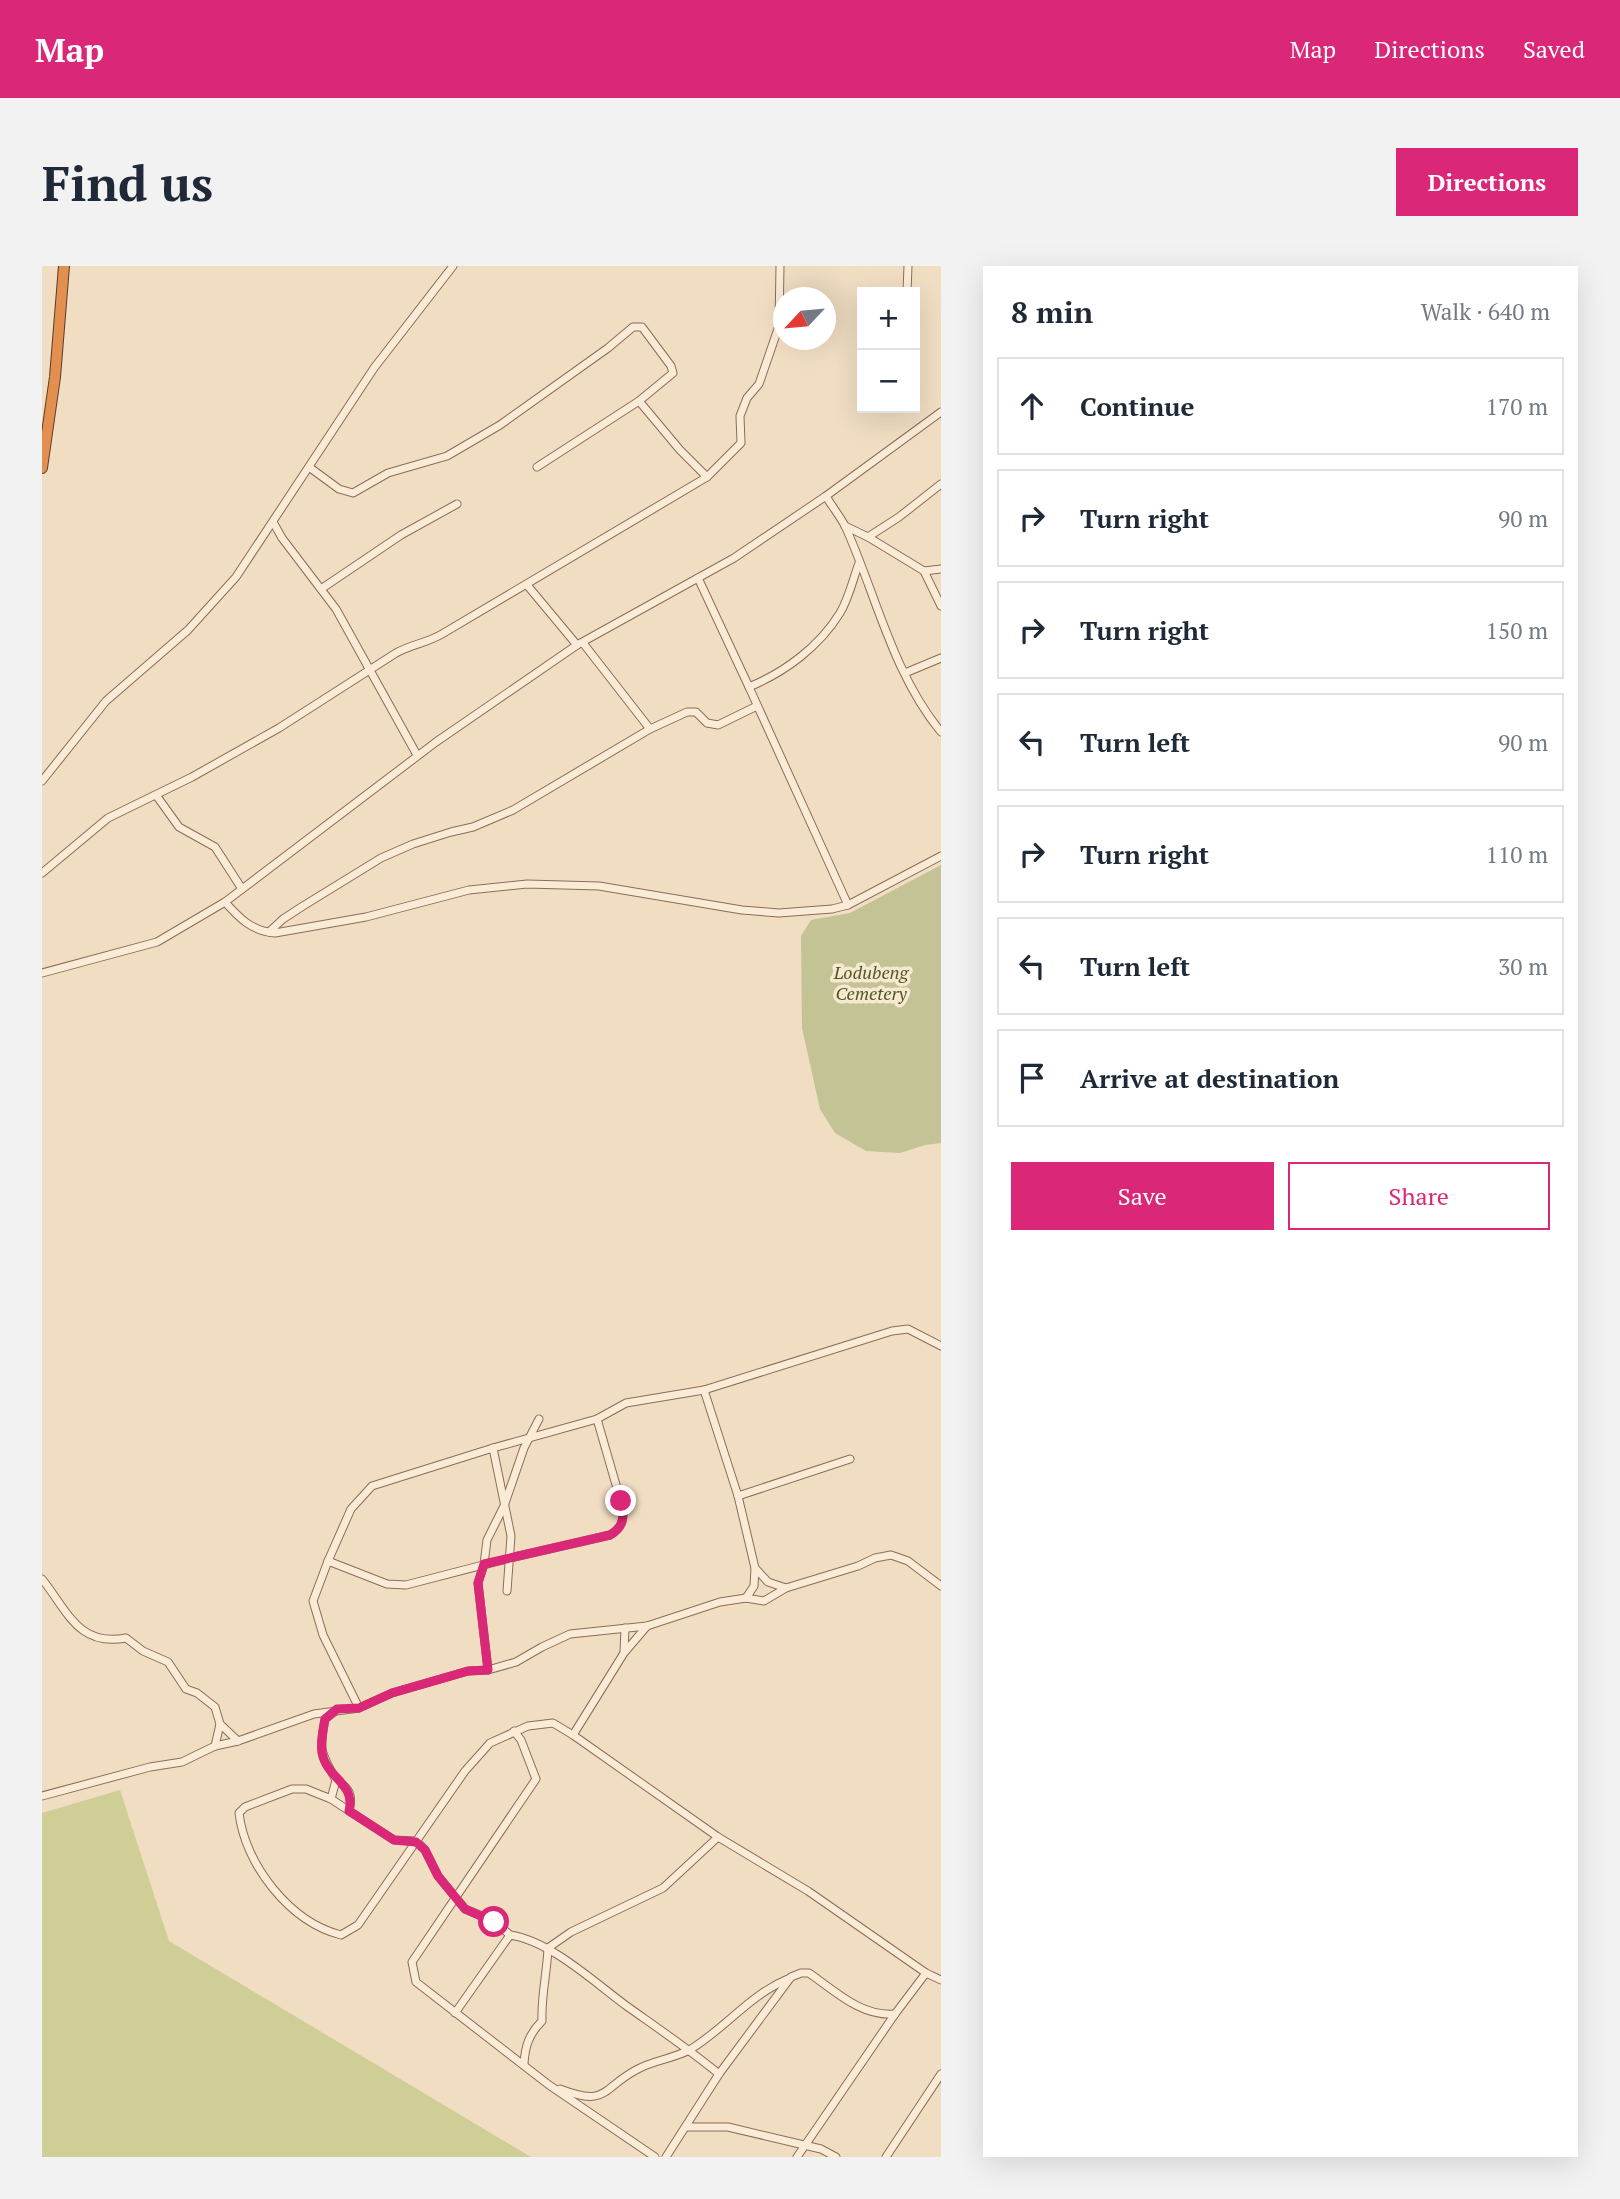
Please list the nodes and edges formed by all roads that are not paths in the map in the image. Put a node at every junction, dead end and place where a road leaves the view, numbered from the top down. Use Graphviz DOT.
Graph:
graph roads {
  1 [pos="64,266"];
  2 [pos="453,266"];
  3 [pos="780,266"];
  4 [pos="908,266"];
  5 [pos="907,287"];
  6 [pos="639,401"];
  7 [pos="941,412"];
  8 [pos="309,467"];
  9 [pos="537,467"];
  10 [pos="42,468"];
  11 [pos="707,477"];
  12 [pos="941,484"];
  13 [pos="826,496"];
  14 [pos="457,504"];
  15 [pos="272,522"];
  16 [pos="845,526"];
  17 [pos="868,537"];
  18 [pos="859,562"];
  19 [pos="941,569"];
  20 [pos="924,570"];
  21 [pos="698,578"];
  22 [pos="527,584"];
  23 [pos="321,589"];
  24 [pos="941,606"];
  25 [pos="580,644"];
  26 [pos="941,658"];
  27 [pos="371,670"];
  28 [pos="905,673"];
  29 [pos="748,687"];
  30 [pos="757,706"];
  31 [pos="650,729"];
  32 [pos="941,732"];
  33 [pos="417,755"];
  34 [pos="42,781"];
  35 [pos="156,795"];
  36 [pos="941,856"];
  37 [pos="42,873"];
  38 [pos="242,889"];
  39 [pos="225,902"];
  40 [pos="848,905"];
  41 [pos="269,932"];
  42 [pos="42,974"];
  43 [pos="941,1346"];
  44 [pos="705,1390"];
  45 [pos="539,1419"];
  46 [pos="597,1419"];
  47 [pos="530,1438"];
  48 [pos="493,1448"];
  49 [pos="850,1459"];
  50 [pos="738,1496"];
  51 [pos="504,1506"];
  52 [pos="510,1558"];
  53 [pos="328,1561"];
  54 [pos="484,1564"];
  55 [pos="755,1567"];
  56 [pos="42,1579"];
  57 [pos="941,1586"];
  58 [pos="786,1588"];
  59 [pos="507,1591"];
  60 [pos="746,1598"];
  61 [pos="647,1626"];
  62 [pos="625,1628"];
  63 [pos="624,1653"];
  64 [pos="488,1670"];
  65 [pos="359,1708"];
  66 [pos="337,1709"];
  67 [pos="314,1714"];
  68 [pos="325,1719"];
  69 [pos="220,1724"];
  70 [pos="514,1731"];
  71 [pos="573,1735"];
  72 [pos="238,1741"];
  73 [pos="215,1746"];
  74 [pos="336,1780"];
  75 [pos="42,1796"];
  76 [pos="331,1800"];
  77 [pos="349,1811"];
  78 [pos="718,1837"];
  79 [pos="416,1842"];
  80 [pos="454,1897"];
  81 [pos="510,1934"];
  82 [pos="548,1948"];
  83 [pos="926,1973"];
  84 [pos="791,1977"];
  85 [pos="941,1980"];
  86 [pos="456,2013"];
  87 [pos="895,2014"];
  88 [pos="690,2050"];
  89 [pos="524,2064"];
  90 [pos="719,2074"];
  91 [pos="941,2074"];
  92 [pos="549,2084"];
  93 [pos="686,2127"];
  94 [pos="803,2147"];
  95 [pos="655,2157"];
  96 [pos="666,2157"];
  97 [pos="797,2157"];
  98 [pos="836,2157"];
  99 [pos="886,2157"];
  1 -- 10 [label="highway"];
  2 -- 8 [label="street"];
  3 -- 11 [label="street"];
  4 -- 5 [label="street"];
  6 -- 8 [label="street"];
  6 -- 9 [label="street"];
  6 -- 11 [label="street"];
  7 -- 13 [label="street"];
  8 -- 15 [label="street"];
  11 -- 22 [label="street"];
  12 -- 17 [label="street"];
  13 -- 16 [label="street"];
  13 -- 21 [label="street"];
  14 -- 23 [label="street"];
  15 -- 23 [label="street"];
  15 -- 34 [label="street"];
  16 -- 17 [label="street"];
  16 -- 18 [label="street"];
  17 -- 20 [label="street"];
  18 -- 28 [label="street"];
  18 -- 29 [label="street"];
  19 -- 20 [label="street"];
  20 -- 24 [label="street"];
  21 -- 25 [label="street"];
  21 -- 29 [label="street"];
  22 -- 25 [label="street"];
  22 -- 27 [label="street"];
  23 -- 27 [label="street"];
  25 -- 31 [label="street"];
  25 -- 33 [label="street"];
  26 -- 28 [label="street"];
  27 -- 33 [label="street"];
  27 -- 35 [label="street"];
  28 -- 32 [label="street"];
  29 -- 30 [label="street"];
  30 -- 31 [label="street"];
  30 -- 40 [label="street"];
  31 -- 41 [label="street"];
  33 -- 38 [label="street"];
  35 -- 37 [label="street"];
  35 -- 38 [label="street"];
  36 -- 40 [label="street"];
  38 -- 39 [label="street"];
  39 -- 41 [label="street"];
  39 -- 42 [label="street"];
  40 -- 41 [label="street"];
  43 -- 44 [label="street"];
  44 -- 46 [label="street"];
  44 -- 50 [label="street"];
  45 -- 47 [label="street"];
  46 -- 47 [label="street"];
  46 -- 52 [label="street"];
  47 -- 48 [label="street"];
  47 -- 51 [label="street"];
  48 -- 51 [label="street"];
  48 -- 53 [label="street"];
  49 -- 50 [label="street"];
  50 -- 55 [label="street"];
  51 -- 52 [label="street"];
  51 -- 54 [label="street"];
  52 -- 54 [label="street"];
  52 -- 59 [label="street"];
  53 -- 54 [label="street"];
  53 -- 65 [label="street"];
  54 -- 64 [label="street"];
  55 -- 58 [label="street"];
  55 -- 60 [label="street"];
  56 -- 69 [label="street"];
  57 -- 58 [label="street"];
  58 -- 60 [label="street"];
  60 -- 61 [label="street"];
  61 -- 62 [label="street"];
  61 -- 63 [label="street"];
  62 -- 63 [label="street"];
  62 -- 64 [label="street"];
  63 -- 71 [label="street"];
  64 -- 65 [label="street"];
  65 -- 66 [label="street"];
  66 -- 67 [label="street"];
  66 -- 68 [label="street"];
  67 -- 68 [label="street"];
  67 -- 72 [label="street"];
  68 -- 74 [label="street"];
  69 -- 72 [label="street"];
  69 -- 73 [label="street"];
  70 -- 71 [label="street"];
  70 -- 79 [label="street"];
  70 -- 80 [label="street"];
  71 -- 78 [label="street"];
  72 -- 73 [label="street"];
  73 -- 75 [label="street"];
  74 -- 76 [label="street"];
  74 -- 77 [label="street"];
  76 -- 77 [label="street"];
  76 -- 79 [label="street"];
  77 -- 79 [label="street"];
  78 -- 82 [label="street"];
  78 -- 83 [label="street"];
  79 -- 80 [label="street"];
  80 -- 81 [label="street"];
  80 -- 86 [label="street"];
  81 -- 82 [label="street"];
  81 -- 86 [label="street"];
  82 -- 88 [label="street"];
  82 -- 89 [label="street"];
  83 -- 85 [label="street"];
  83 -- 87 [label="street"];
  84 -- 87 [label="street"];
  84 -- 88 [label="street"];
  84 -- 90 [label="street"];
  86 -- 89 [label="street"];
  87 -- 94 [label="street"];
  88 -- 90 [label="street"];
  88 -- 92 [label="street"];
  89 -- 92 [label="street"];
  90 -- 93 [label="street"];
  91 -- 99 [label="street"];
  92 -- 95 [label="street"];
  93 -- 94 [label="street"];
  93 -- 96 [label="street"];
  94 -- 97 [label="street"];
  94 -- 98 [label="street"];
}
